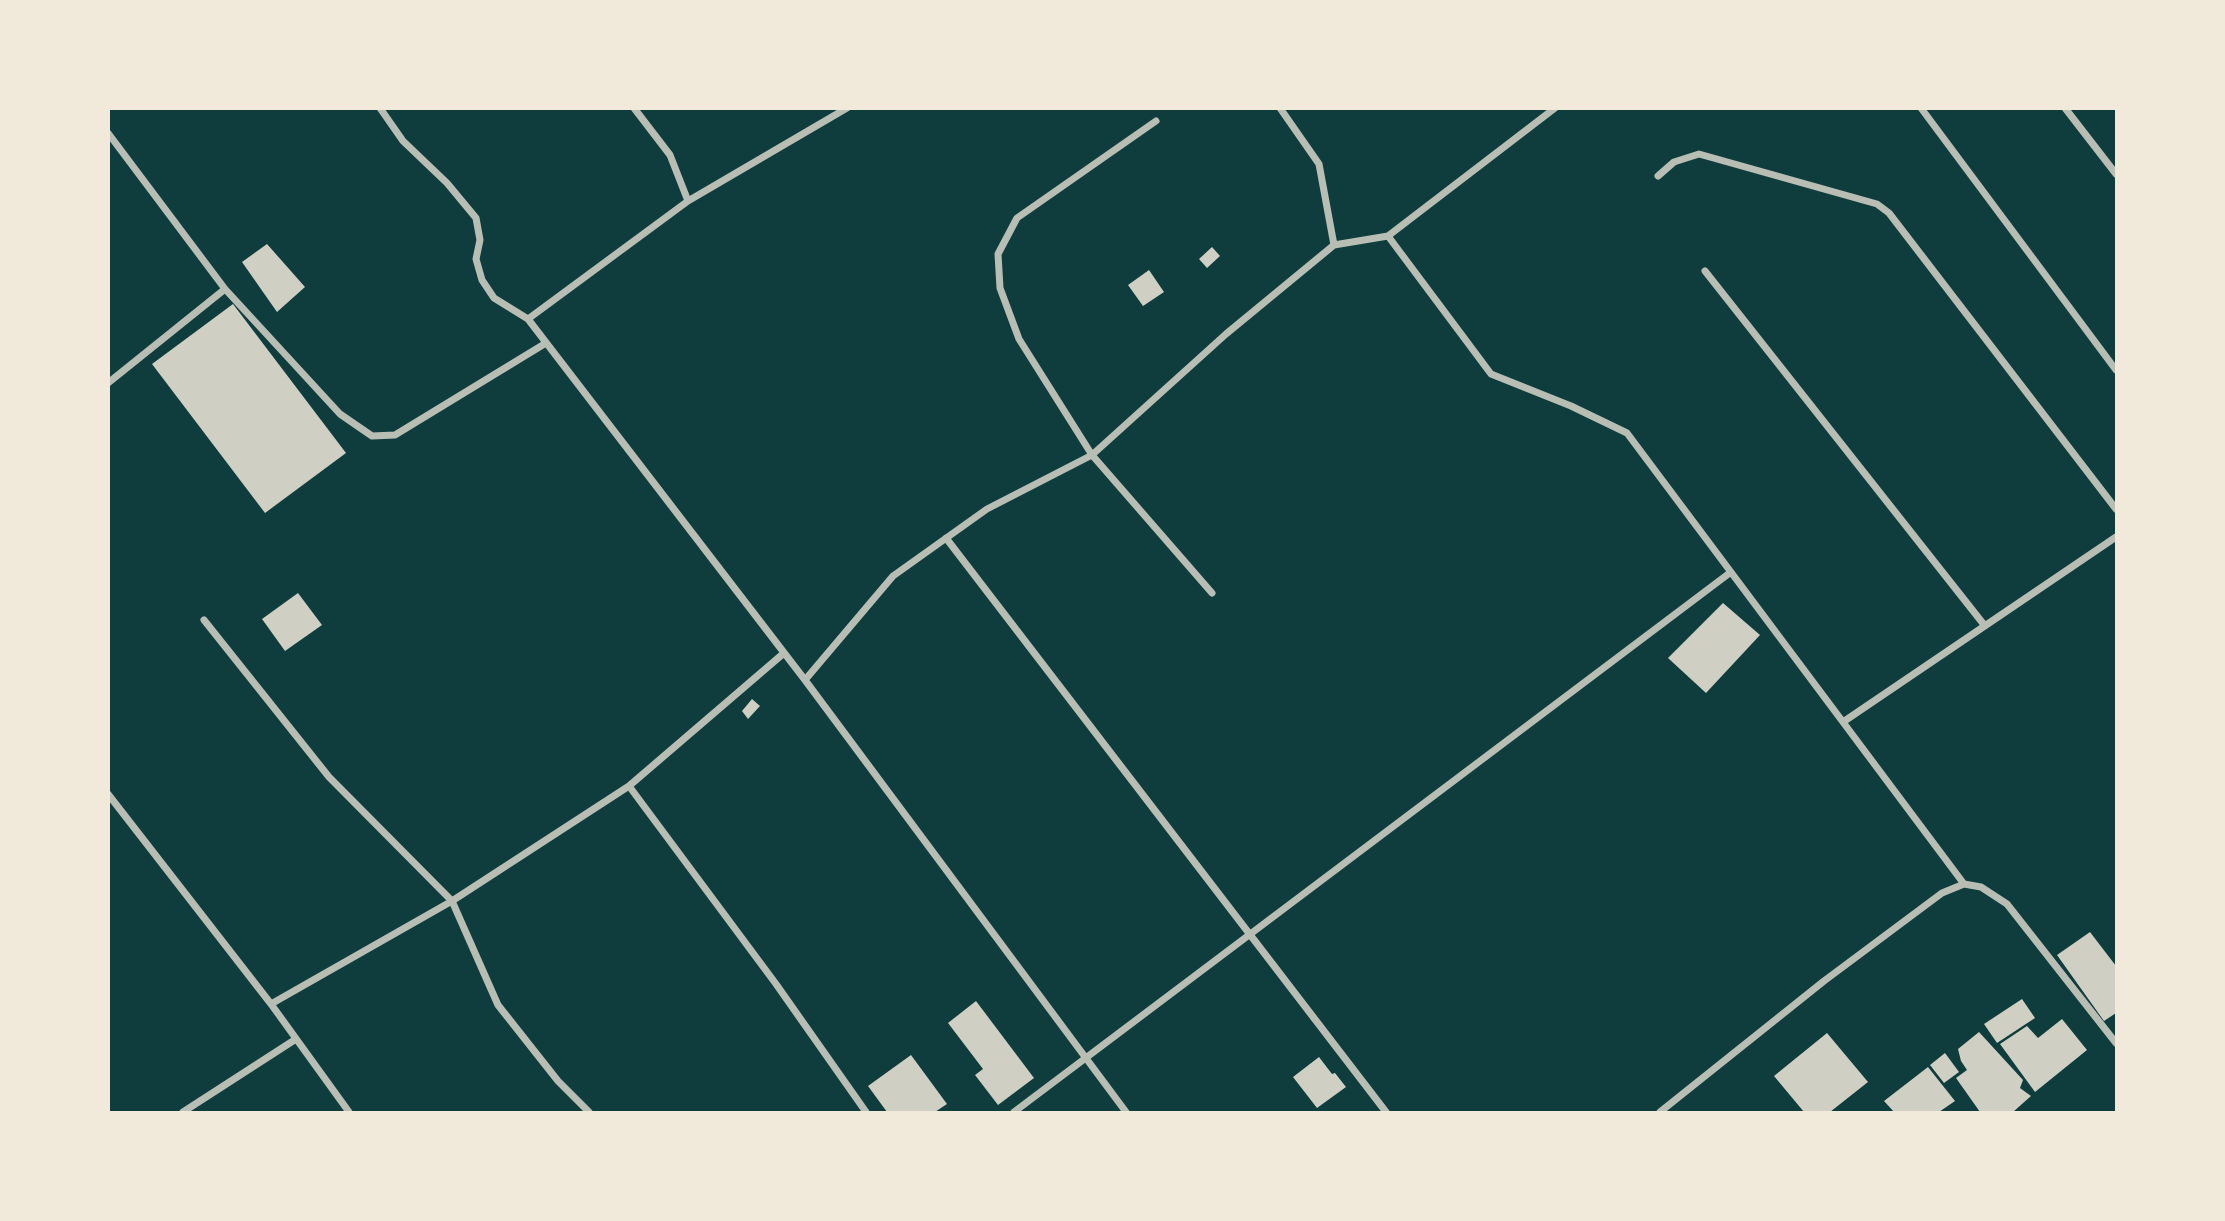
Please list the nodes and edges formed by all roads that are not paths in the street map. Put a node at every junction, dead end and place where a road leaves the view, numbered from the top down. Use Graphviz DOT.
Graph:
graph roads {
  1 [pos="380,108"];
  2 [pos="634,108"];
  3 [pos="847,108"];
  4 [pos="1280,108"];
  5 [pos="1555,108"];
  6 [pos="1921,108"];
  7 [pos="2065,108"];
  8 [pos="1156,121"];
  9 [pos="108,133"];
  10 [pos="2116,174"];
  11 [pos="1658,176"];
  12 [pos="688,201"];
  13 [pos="1388,236"];
  14 [pos="1334,245"];
  15 [pos="1704,271"];
  16 [pos="225,289"];
  17 [pos="528,319"];
  18 [pos="546,343"];
  19 [pos="2116,370"];
  20 [pos="108,383"];
  21 [pos="1092,455"];
  22 [pos="2116,509"];
  23 [pos="2116,537"];
  24 [pos="946,538"];
  25 [pos="1731,572"];
  26 [pos="1212,593"];
  27 [pos="204,620"];
  28 [pos="1985,626"];
  29 [pos="784,653"];
  30 [pos="805,680"];
  31 [pos="1843,722"];
  32 [pos="629,786"];
  33 [pos="108,794"];
  34 [pos="1964,884"];
  35 [pos="452,901"];
  36 [pos="1251,934"];
  37 [pos="271,1004"];
  38 [pos="296,1039"];
  39 [pos="2116,1044"];
  40 [pos="1087,1058"];
  41 [pos="183,1112"];
  42 [pos="349,1112"];
  43 [pos="589,1112"];
  44 [pos="866,1112"];
  45 [pos="1014,1112"];
  46 [pos="1126,1112"];
  47 [pos="1386,1112"];
  48 [pos="1660,1112"];
  1 -- 17 [label="street"];
  2 -- 12 [label="street"];
  3 -- 12 [label="street"];
  4 -- 14 [label="street"];
  5 -- 13 [label="street"];
  6 -- 19 [label="street"];
  7 -- 10 [label="street"];
  8 -- 21 [label="street"];
  9 -- 16 [label="street"];
  11 -- 22 [label="street"];
  12 -- 17 [label="street"];
  13 -- 14 [label="street"];
  13 -- 25 [label="street"];
  14 -- 21 [label="street"];
  15 -- 28 [label="street"];
  16 -- 18 [label="street"];
  16 -- 20 [label="street"];
  17 -- 18 [label="street"];
  18 -- 29 [label="street"];
  21 -- 24 [label="street"];
  21 -- 26 [label="street"];
  23 -- 28 [label="street"];
  24 -- 30 [label="street"];
  24 -- 36 [label="street"];
  25 -- 31 [label="street"];
  25 -- 36 [label="street"];
  27 -- 35 [label="street"];
  28 -- 31 [label="street"];
  29 -- 30 [label="street"];
  29 -- 32 [label="street"];
  30 -- 40 [label="street"];
  31 -- 34 [label="street"];
  32 -- 35 [label="street"];
  32 -- 44 [label="street"];
  33 -- 37 [label="street"];
  34 -- 39 [label="street"];
  34 -- 48 [label="street"];
  35 -- 37 [label="street"];
  35 -- 43 [label="street"];
  36 -- 40 [label="street"];
  36 -- 47 [label="street"];
  37 -- 38 [label="street"];
  38 -- 41 [label="street"];
  38 -- 42 [label="street"];
  40 -- 45 [label="street"];
  40 -- 46 [label="street"];
}
